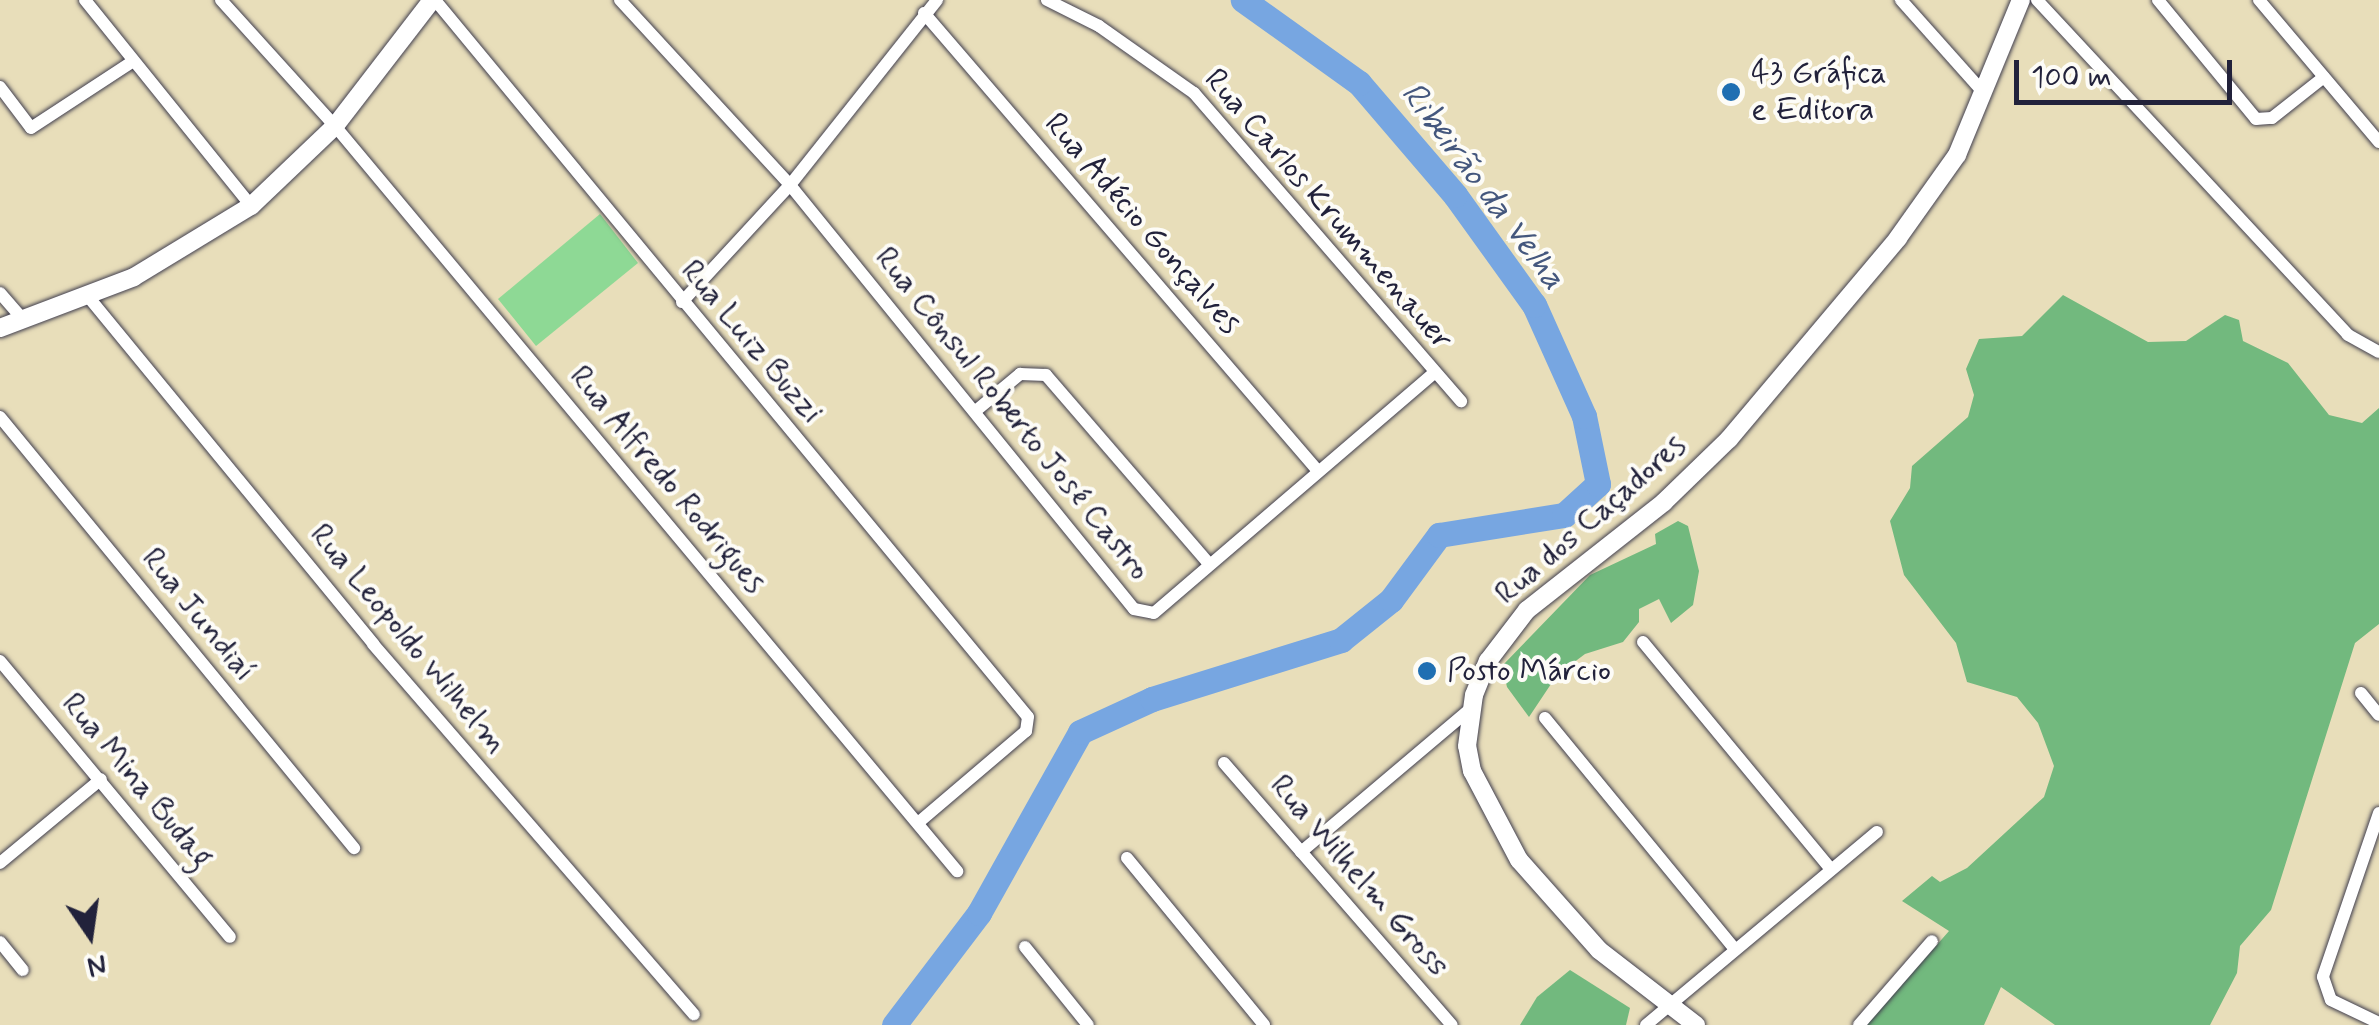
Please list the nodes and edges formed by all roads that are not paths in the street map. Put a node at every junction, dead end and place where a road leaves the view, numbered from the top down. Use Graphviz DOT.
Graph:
graph roads {
  1 [pos="85,0"];
  2 [pos="221,0"];
  3 [pos="433,0"];
  4 [pos="620,0"];
  5 [pos="937,0"];
  6 [pos="1048,0"];
  7 [pos="1902,0"];
  8 [pos="2020,0"];
  9 [pos="2037,0"];
  10 [pos="2158,0"];
  11 [pos="2259,0"];
  12 [pos="924,13"];
  13 [pos="132,62"];
  14 [pos="2324,76"];
  15 [pos="0,87"];
  16 [pos="1984,93"];
  17 [pos="335,126"];
  18 [pos="2379,142"];
  19 [pos="790,185"];
  20 [pos="251,206"];
  21 [pos="0,293"];
  22 [pos="86,294"];
  23 [pos="682,302"];
  24 [pos="20,316"];
  25 [pos="0,328"];
  26 [pos="2379,352"];
  27 [pos="1434,373"];
  28 [pos="1461,401"];
  29 [pos="978,409"];
  30 [pos="0,417"];
  31 [pos="1318,471"];
  32 [pos="1208,563"];
  33 [pos="1643,642"];
  34 [pos="0,662"];
  35 [pos="2360,694"];
  36 [pos="1470,709"];
  37 [pos="2379,715"];
  38 [pos="1545,718"];
  39 [pos="1224,763"];
  40 [pos="100,779"];
  41 [pos="2379,812"];
  42 [pos="918,823"];
  43 [pos="1877,832"];
  44 [pos="354,848"];
  45 [pos="1301,852"];
  46 [pos="1127,858"];
  47 [pos="0,863"];
  48 [pos="1830,869"];
  49 [pos="957,871"];
  50 [pos="230,937"];
  51 [pos="1932,941"];
  52 [pos="0,942"];
  53 [pos="1733,947"];
  54 [pos="1024,948"];
  55 [pos="24,970"];
  56 [pos="1668,1004"];
  57 [pos="694,1014"];
  58 [pos="2379,1023"];
  59 [pos="1088,1025"];
  60 [pos="1264,1025"];
  61 [pos="1452,1025"];
  62 [pos="1646,1025"];
  63 [pos="1696,1025"];
  64 [pos="1858,1025"];
  1 -- 13 [label="street"];
  2 -- 17 [label="street, Rua Alfredo Rodrigues"];
  3 -- 17 [label="main road"];
  3 -- 23 [label="street, Rua Luiz Buzzi"];
  4 -- 19 [label="street, Rua Cônsul Roberto José Castro"];
  5 -- 12 [label="street"];
  6 -- 27 [label="street, Rua Carlos Krummenauer"];
  7 -- 16 [label="street"];
  8 -- 16 [label="main road, Rua dos Caçadores"];
  9 -- 26 [label="street"];
  10 -- 14 [label="street"];
  11 -- 14 [label="street"];
  12 -- 19 [label="street"];
  12 -- 31 [label="street, Rua Adécio Gonçalves"];
  13 -- 15 [label="street"];
  13 -- 20 [label="street"];
  14 -- 18 [label="street"];
  16 -- 36 [label="main road, Rua dos Caçadores"];
  17 -- 20 [label="main road"];
  17 -- 42 [label="street, Rua Alfredo Rodrigues"];
  19 -- 23 [label="street"];
  19 -- 29 [label="street, Rua Cônsul Roberto José Castro"];
  20 -- 22 [label="main road"];
  21 -- 24 [label="street"];
  22 -- 24 [label="main road"];
  22 -- 57 [label="street, Rua Leopoldo Wilhelm"];
  23 -- 42 [label="street, Rua Luiz Buzzi"];
  24 -- 25 [label="main road"];
  27 -- 28 [label="street, Rua Carlos Krummenauer"];
  27 -- 31 [label="street, Rua Cônsul Roberto José Castro"];
  29 -- 32 [label="street"];
  29 -- 32 [label="street, Rua Cônsul Roberto José Castro"];
  30 -- 44 [label="street, Rua Jundiaí"];
  31 -- 32 [label="street, Rua Cônsul Roberto José Castro"];
  33 -- 48 [label="street"];
  34 -- 40 [label="street, Rua Mina Budag"];
  35 -- 37 [label="street"];
  36 -- 45 [label="street"];
  36 -- 56 [label="main road, Rua dos Caçadores"];
  38 -- 53 [label="street"];
  39 -- 45 [label="street, Rua Wilhelm Gross"];
  40 -- 47 [label="street"];
  40 -- 50 [label="street, Rua Mina Budag"];
  41 -- 58 [label="street"];
  42 -- 49 [label="street, Rua Alfredo Rodrigues"];
  43 -- 48 [label="street"];
  45 -- 61 [label="street, Rua Wilhelm Gross"];
  46 -- 60 [label="street"];
  48 -- 53 [label="street"];
  51 -- 64 [label="street"];
  52 -- 55 [label="street"];
  53 -- 56 [label="street"];
  54 -- 59 [label="street"];
  56 -- 62 [label="street"];
  56 -- 63 [label="main road, Rua dos Caçadores"];
}
